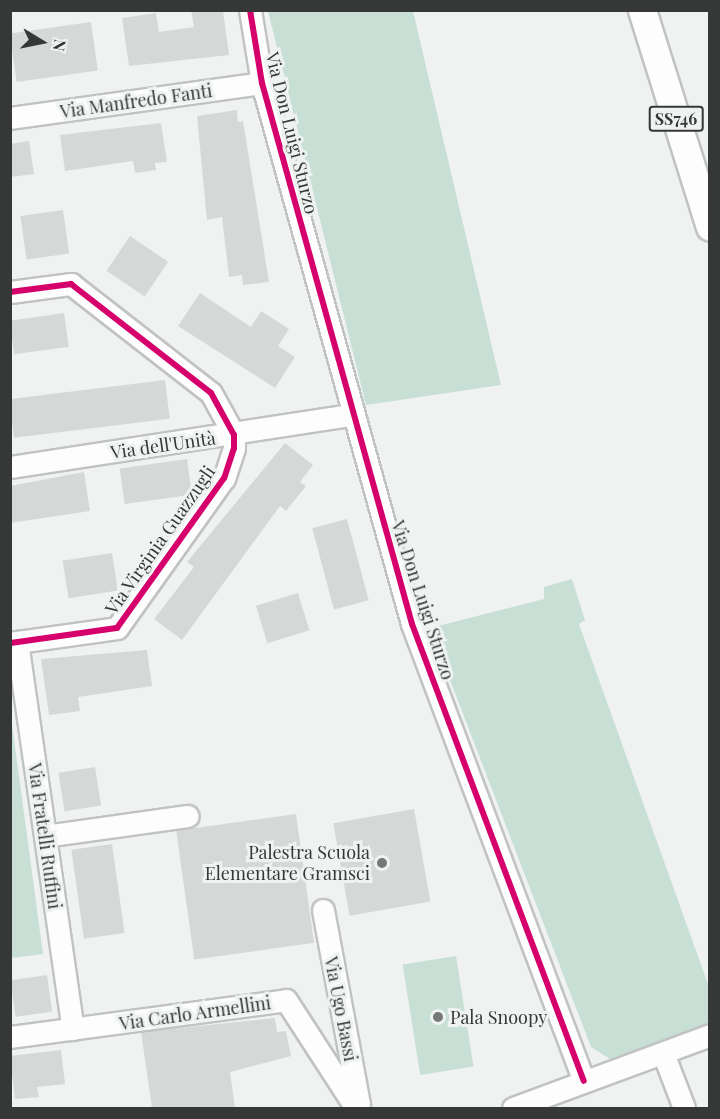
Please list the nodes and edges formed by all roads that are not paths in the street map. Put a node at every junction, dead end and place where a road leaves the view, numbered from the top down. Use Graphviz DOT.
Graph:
graph roads {
  1 [pos="250,10"];
  2 [pos="642,10"];
  3 [pos="262,83"];
  4 [pos="10,118"];
  5 [pos="710,227"];
  6 [pos="10,292"];
  7 [pos="350,415"];
  8 [pos="234,435"];
  9 [pos="10,467"];
  10 [pos="14,642"];
  11 [pos="188,816"];
  12 [pos="45,836"];
  13 [pos="322,910"];
  14 [pos="73,1029"];
  15 [pos="710,1035"];
  16 [pos="10,1038"];
  17 [pos="663,1053"];
  18 [pos="584,1080"];
  19 [pos="358,1108"];
  20 [pos="513,1108"];
  21 [pos="684,1108"];
  1 -- 3 [label="street, Via Don Luigi Sturzo"];
  2 -- 5 [label="main road, SS746"];
  3 -- 4 [label="street, Via Manfredo Fanti"];
  3 -- 7 [label="street, Via Don Luigi Sturzo"];
  6 -- 8 [label="street"];
  7 -- 8 [label="street, Via dell'Unità"];
  7 -- 18 [label="street, Via Don Luigi Sturzo"];
  8 -- 9 [label="street, Via dell'Unità"];
  8 -- 10 [label="street, Via Virginia Guazzugli"];
  10 -- 12 [label="street, Via Fratelli Ruffini"];
  11 -- 12 [label="street"];
  12 -- 14 [label="street, Via Fratelli Ruffini"];
  13 -- 19 [label="street, Via Ugo Bassi"];
  14 -- 16 [label="street, Via Carlo Armellini"];
  14 -- 19 [label="street, Via Carlo Armellini"];
  15 -- 17 [label="street"];
  17 -- 18 [label="street"];
  17 -- 21 [label="street"];
  18 -- 20 [label="street"];
}
